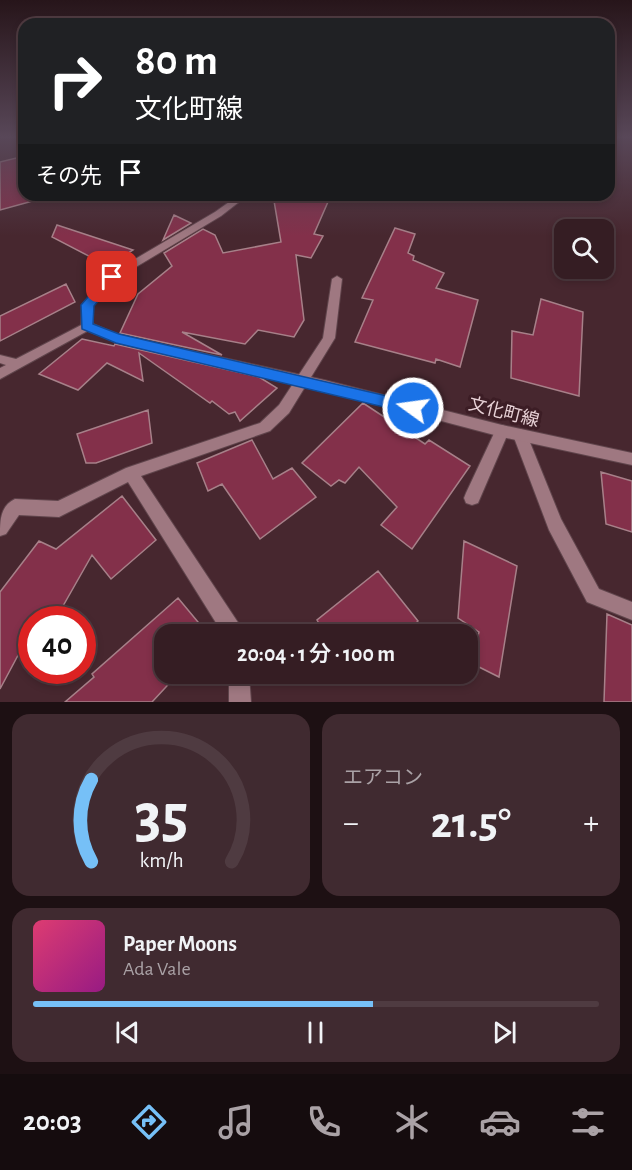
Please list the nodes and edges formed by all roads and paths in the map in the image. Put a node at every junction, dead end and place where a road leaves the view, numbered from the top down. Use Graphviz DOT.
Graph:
graph roads {
  1 [pos="236,201"];
  2 [pos="337,279"];
  3 [pos="87,326"];
  4 [pos="0,359"];
  5 [pos="16,364"];
  6 [pos="0,374"];
  7 [pos="303,381"];
  8 [pos="502,431"];
  9 [pos="520,435"];
  10 [pos="632,459"];
  11 [pos="131,473"];
  12 [pos="472,498"];
  13 [pos="0,528"];
  14 [pos="632,611"];
  15 [pos="228,624"];
  16 [pos="239,684"];
  17 [pos="240,702"];
  1 -- 3 [label="street"];
  2 -- 7 [label="street"];
  3 -- 5 [label="street"];
  3 -- 7 [label="street, 文化町線"];
  4 -- 5 [label="street"];
  5 -- 6 [label="street"];
  7 -- 8 [label="street, 文化町線"];
  7 -- 11 [label="street"];
  8 -- 9 [label="street, 文化町線"];
  8 -- 12 [label="street"];
  9 -- 10 [label="street, 文化町線"];
  9 -- 14 [label="street"];
  11 -- 13 [label="street"];
  11 -- 15 [label="street"];
  16 -- 17 [label="street"];
}
